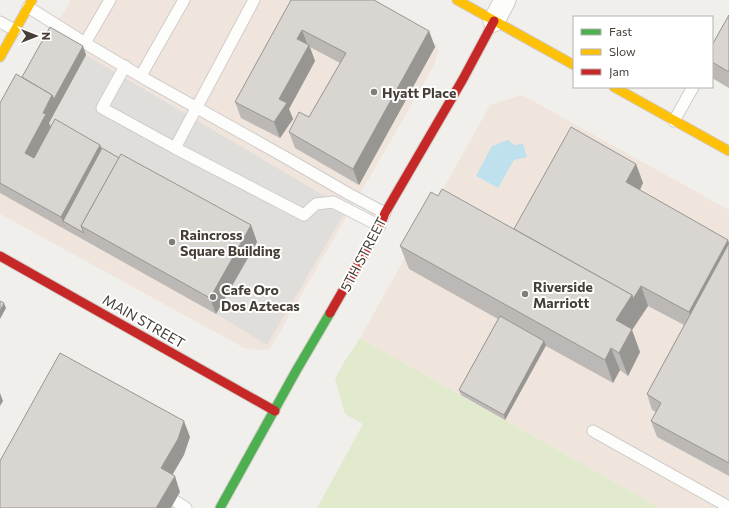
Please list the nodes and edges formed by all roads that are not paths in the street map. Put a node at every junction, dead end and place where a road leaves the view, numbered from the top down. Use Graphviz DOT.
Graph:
graph roads {
  1 [pos="110,0"];
  2 [pos="184,0"];
  3 [pos="254,0"];
  4 [pos="457,0"];
  5 [pos="505,0"];
  6 [pos="30,3"];
  7 [pos="494,21"];
  8 [pos="0,22"];
  9 [pos="15,30"];
  10 [pos="85,43"];
  11 [pos="0,57"];
  12 [pos="573,64"];
  13 [pos="125,66"];
  14 [pos="141,76"];
  15 [pos="616,88"];
  16 [pos="692,88"];
  17 [pos="196,108"];
  18 [pos="674,121"];
  19 [pos="175,148"];
  20 [pos="729,152"];
  21 [pos="385,213"];
  22 [pos="380,226"];
  23 [pos="0,256"];
  24 [pos="274,411"];
  25 [pos="593,431"];
  26 [pos="176,501"];
  27 [pos="729,506"];
  28 [pos="186,508"];
  29 [pos="220,508"];
  1 -- 10 [label="lane"];
  2 -- 14 [label="lane"];
  3 -- 17 [label="lane"];
  4 -- 7 [label="street"];
  5 -- 7 [label="street, 5TH STREET"];
  6 -- 9 [label="street"];
  6 -- 10 [label="lane"];
  7 -- 12 [label="street"];
  7 -- 21 [label="street, 5TH STREET"];
  8 -- 9 [label="lane"];
  9 -- 11 [label="street"];
  10 -- 13 [label="lane"];
  13 -- 14 [label="lane"];
  13 -- 19 [label="lane"];
  14 -- 17 [label="lane"];
  15 -- 18 [label="street"];
  16 -- 18 [label="lane"];
  17 -- 19 [label="lane"];
  17 -- 21 [label="lane"];
  18 -- 20 [label="street"];
  19 -- 22 [label="lane"];
  21 -- 22 [label="street, 5TH STREET"];
  22 -- 24 [label="street, 5TH STREET"];
  23 -- 24 [label="street, MAIN STREET"];
  24 -- 29 [label="street, 5TH STREET"];
  25 -- 27 [label="lane"];
  26 -- 28 [label="lane"];
}
